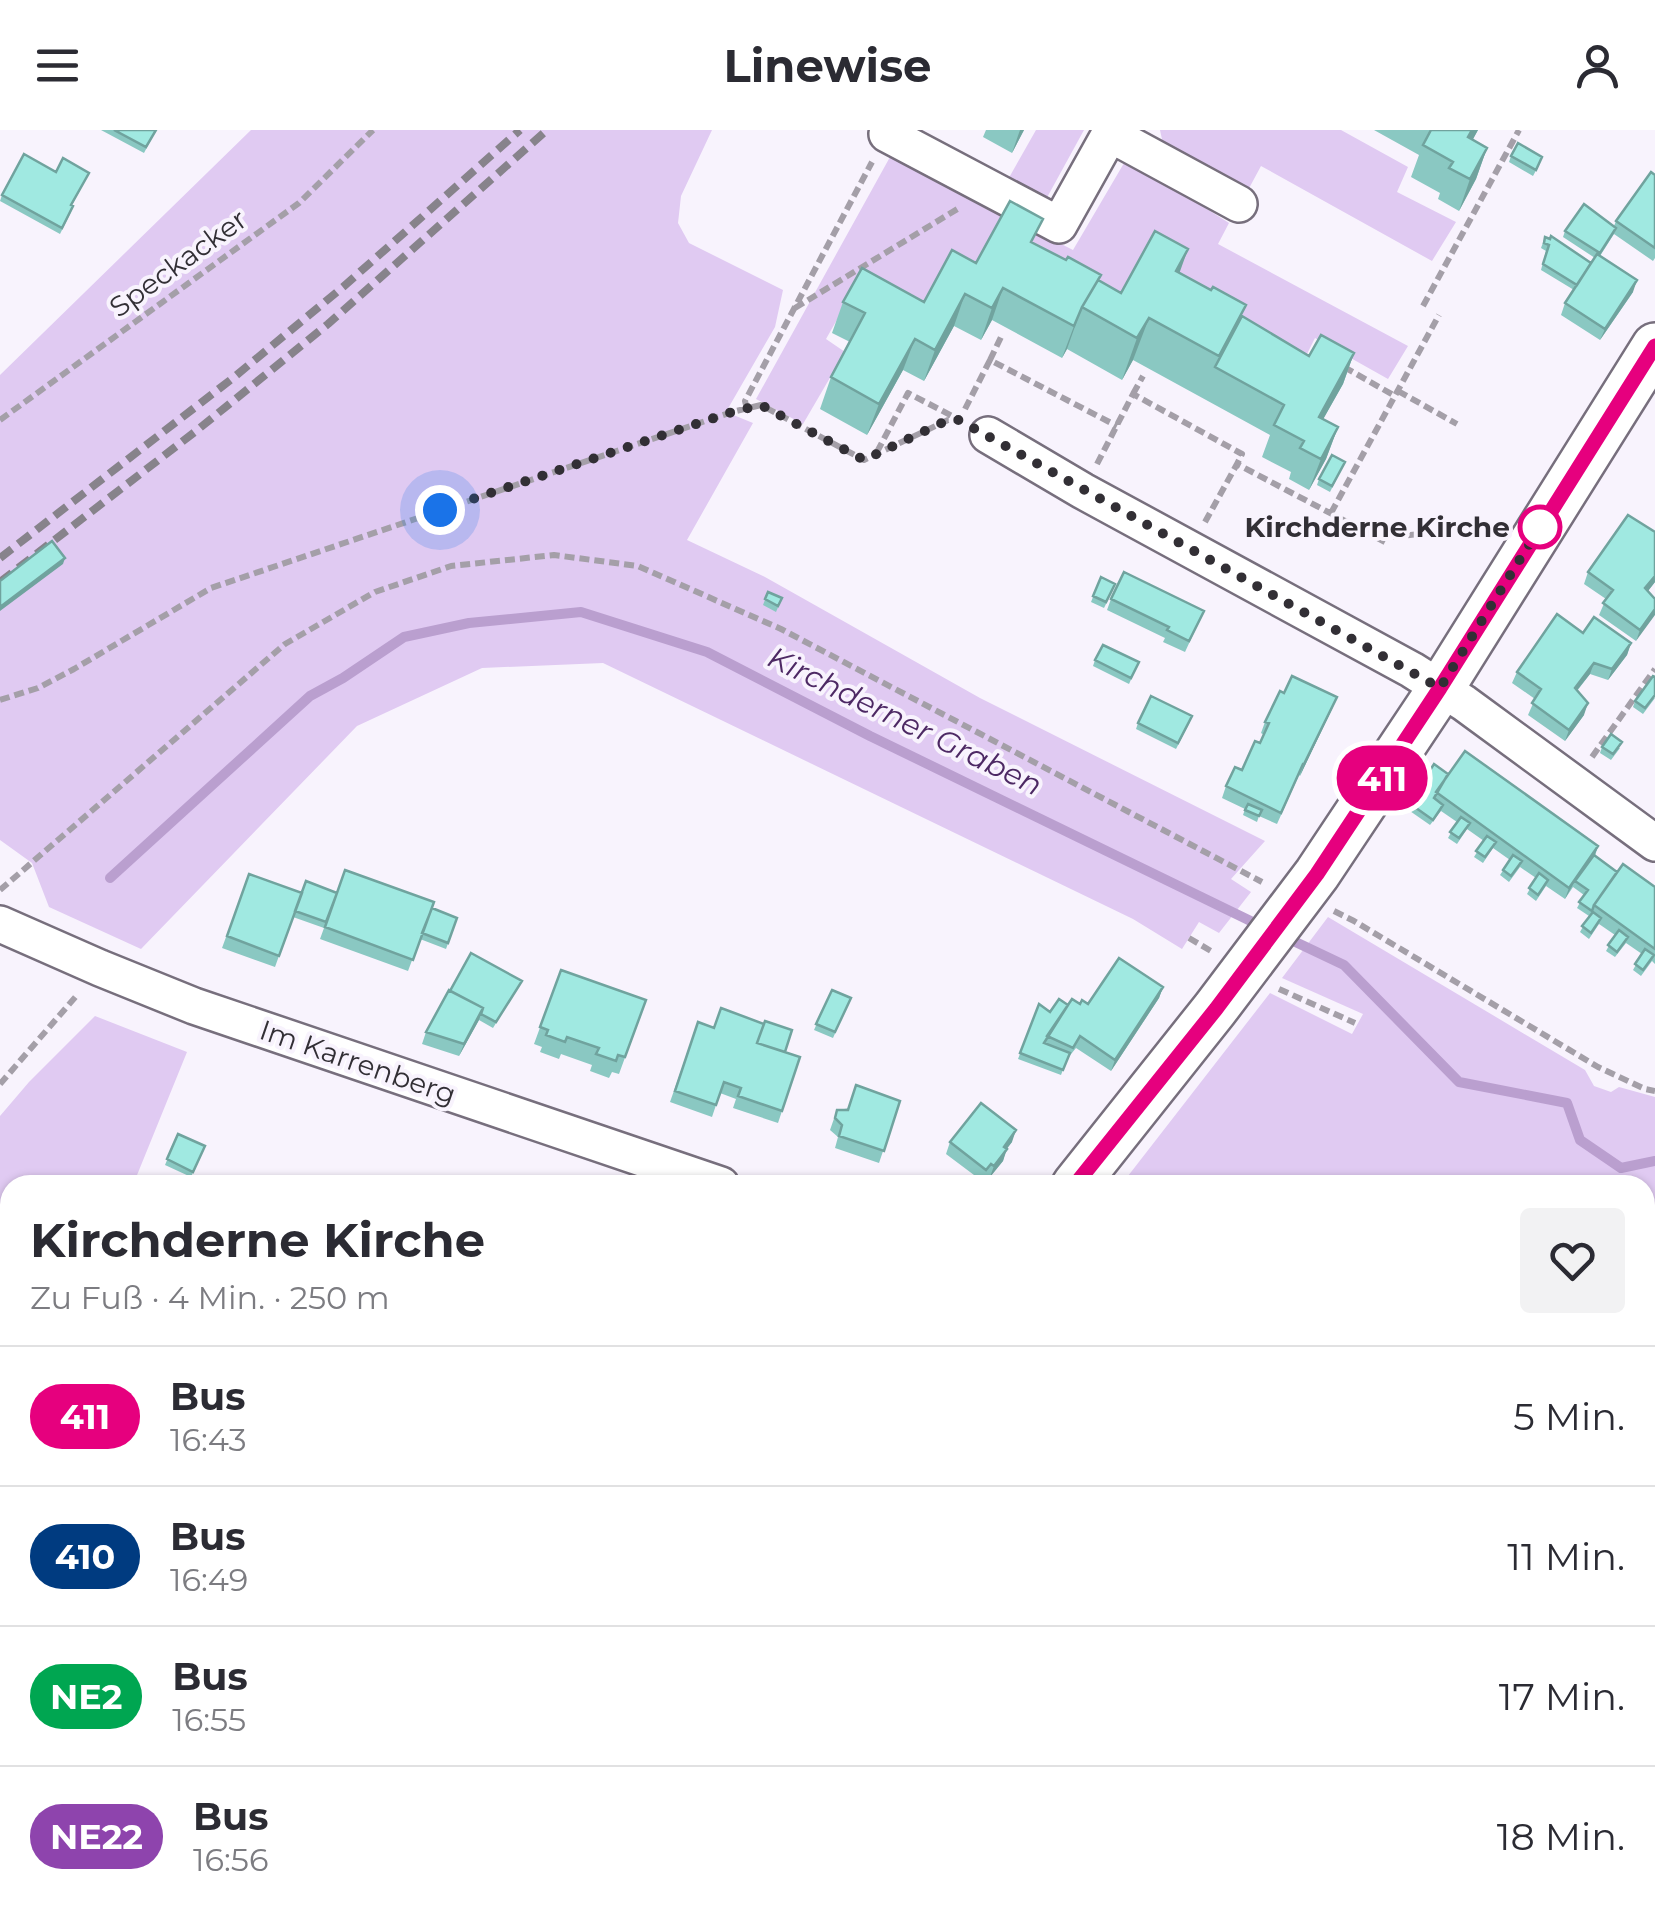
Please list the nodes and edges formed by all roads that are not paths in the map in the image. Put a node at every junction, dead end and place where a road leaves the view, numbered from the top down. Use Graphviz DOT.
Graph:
graph roads {
  1 [pos="1111,132"];
  2 [pos="887,134"];
  3 [pos="1239,204"];
  4 [pos="1655,346"];
  5 [pos="974,428"];
  6 [pos="1440,688"];
  7 [pos="1655,843"];
  8 [pos="0,924"];
  9 [pos="692,1175"];
  10 [pos="1083,1175"];
  1 -- 2 [label="street"];
  1 -- 3 [label="street"];
  4 -- 6 [label="main road"];
  5 -- 6 [label="street"];
  6 -- 7 [label="street"];
  6 -- 10 [label="main road"];
  8 -- 9 [label="street, Im Karrenberg"];
}
